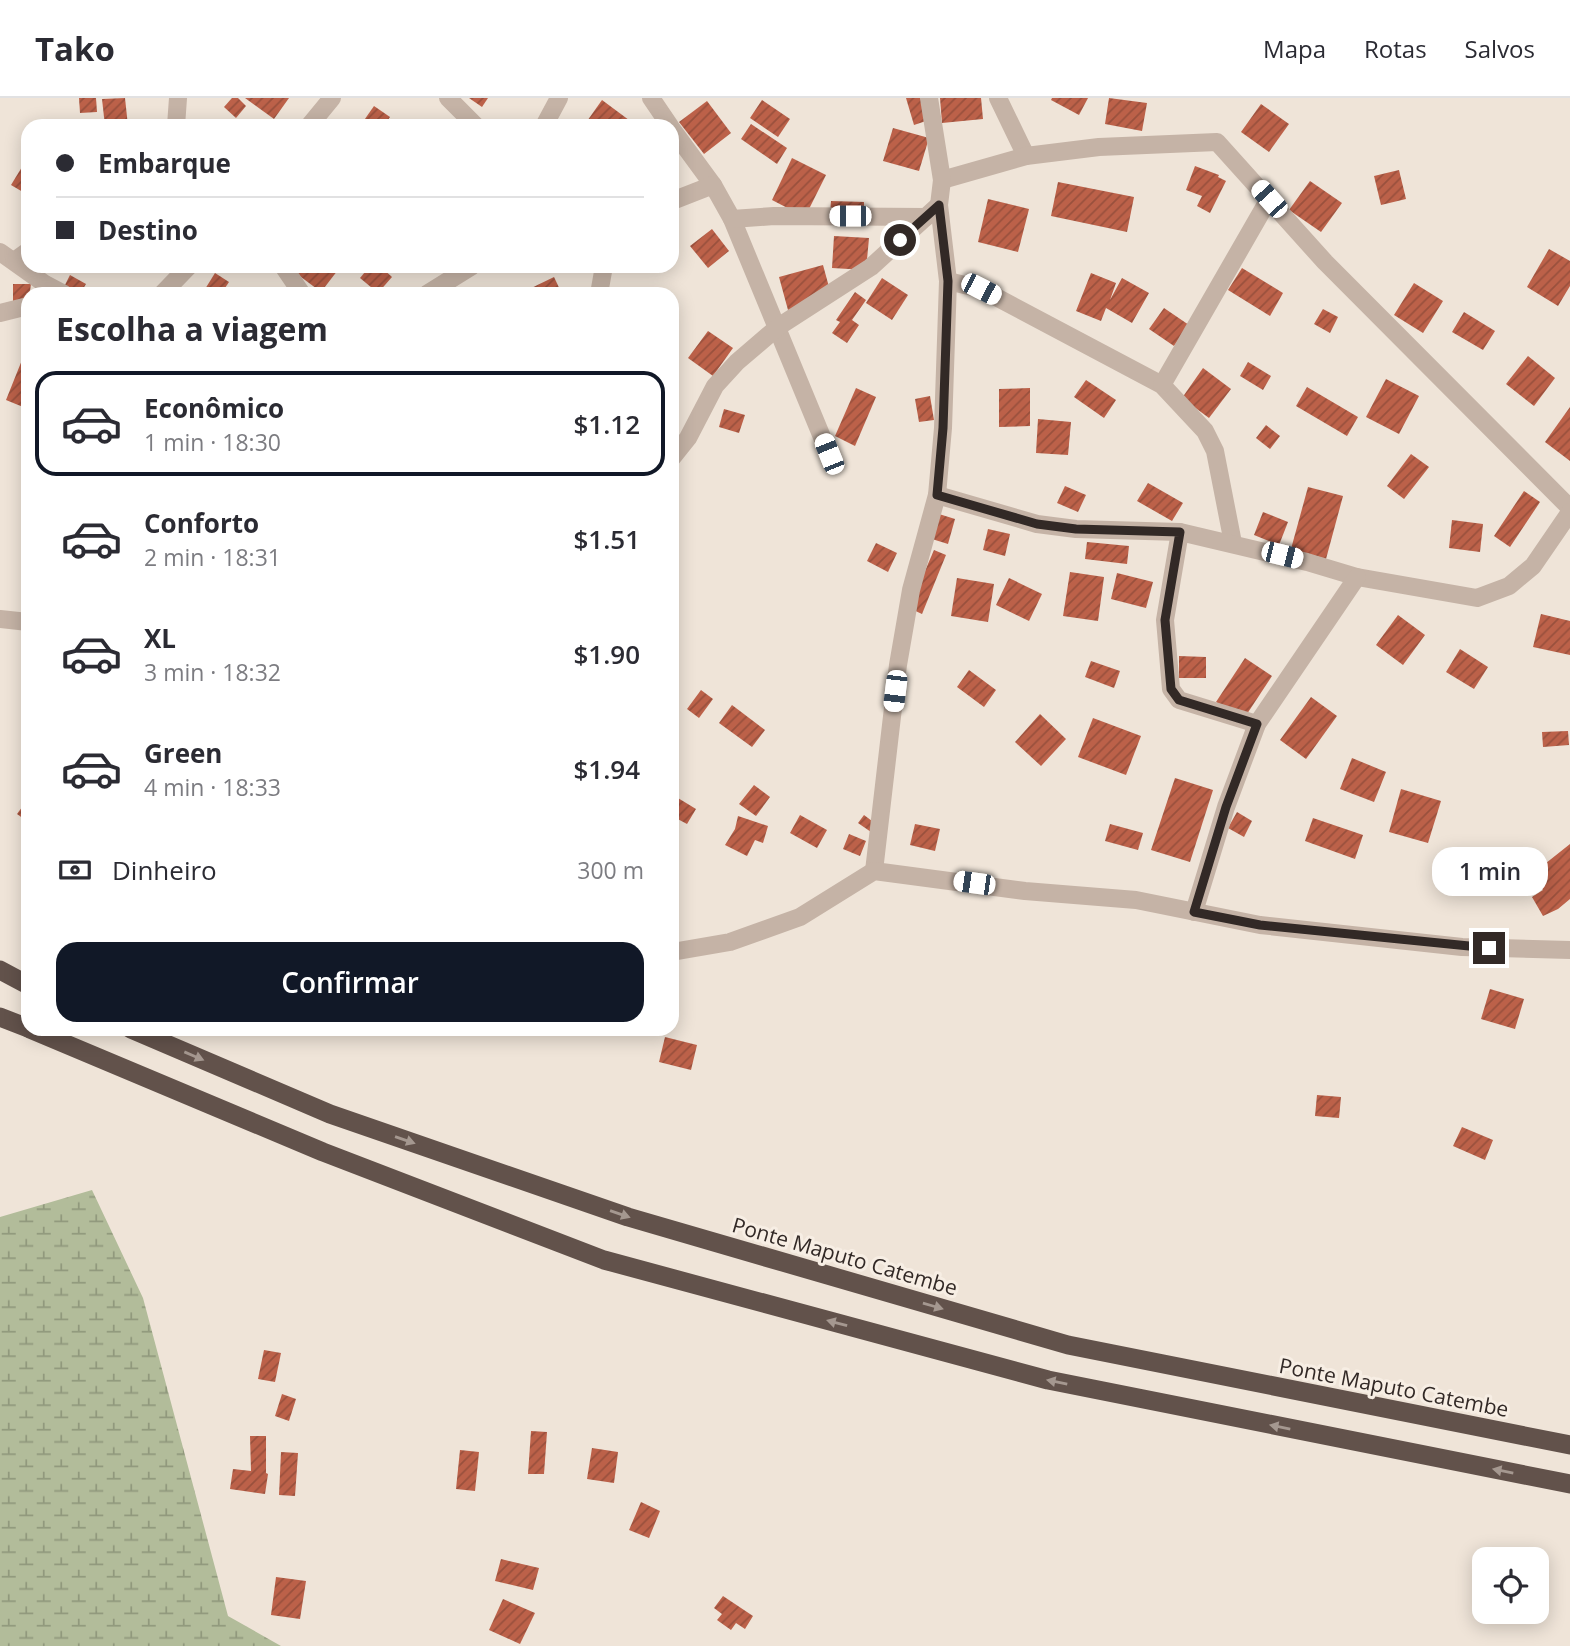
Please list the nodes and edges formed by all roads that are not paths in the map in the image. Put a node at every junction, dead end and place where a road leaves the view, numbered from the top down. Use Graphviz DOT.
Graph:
graph roads {
  1 [pos="178,98"];
  2 [pos="332,98"];
  3 [pos="448,98"];
  4 [pos="559,98"];
  5 [pos="651,98"];
  6 [pos="929,98"];
  7 [pos="998,98"];
  8 [pos="176,119"];
  9 [pos="315,119"];
  10 [pos="469,119"];
  11 [pos="548,119"];
  12 [pos="665,119"];
  13 [pos="679,138"];
  14 [pos="1026,156"];
  15 [pos="942,180"];
  16 [pos="713,185"];
  17 [pos="679,198"];
  18 [pos="1269,199"];
  19 [pos="932,211"];
  20 [pos="732,219"];
  21 [pos="33,273"];
  22 [pos="182,273"];
  23 [pos="460,273"];
  24 [pos="948,281"];
  25 [pos="51,287"];
  26 [pos="169,287"];
  27 [pos="438,287"];
  28 [pos="21,308"];
  29 [pos="0,313"];
  30 [pos="778,327"];
  31 [pos="1162,385"];
  32 [pos="679,449"];
  33 [pos="829,454"];
  34 [pos="937,495"];
  35 [pos="1570,510"];
  36 [pos="1180,532"];
  37 [pos="1233,543"];
  38 [pos="1357,577"];
  39 [pos="0,619"];
  40 [pos="21,621"];
  41 [pos="1257,724"];
  42 [pos="874,871"];
  43 [pos="1194,912"];
  44 [pos="1570,950"];
  45 [pos="679,951"];
  46 [pos="0,970"];
  47 [pos="21,981"];
  48 [pos="0,1017"];
  49 [pos="21,1026"];
  50 [pos="46,1036"];
  51 [pos="147,1036"];
  52 [pos="1570,1445"];
  53 [pos="1570,1484"];
  1 -- 8 [label="street"];
  2 -- 9 [label="street"];
  3 -- 10 [label="street"];
  4 -- 11 [label="street"];
  5 -- 12 [label="street"];
  6 -- 15 [label="street"];
  7 -- 14 [label="street"];
  13 -- 16 [label="street"];
  14 -- 15 [label="street"];
  14 -- 18 [label="street"];
  15 -- 19 [label="street"];
  16 -- 17 [label="street"];
  16 -- 20 [label="street"];
  18 -- 31 [label="street"];
  18 -- 35 [label="street"];
  19 -- 20 [label="street"];
  19 -- 24 [label="street"];
  19 -- 30 [label="street"];
  20 -- 30 [label="street"];
  21 -- 25 [label="street"];
  22 -- 26 [label="street"];
  23 -- 27 [label="street"];
  24 -- 31 [label="street"];
  24 -- 34 [label="street"];
  28 -- 29 [label="street"];
  30 -- 32 [label="street"];
  30 -- 33 [label="street"];
  31 -- 37 [label="street"];
  34 -- 36 [label="street"];
  34 -- 42 [label="street"];
  35 -- 38 [label="street"];
  36 -- 37 [label="street"];
  36 -- 41 [label="street"];
  37 -- 38 [label="street"];
  38 -- 41 [label="street"];
  39 -- 40 [label="street"];
  41 -- 43 [label="street"];
  42 -- 43 [label="street"];
  42 -- 45 [label="street"];
  43 -- 44 [label="street"];
  46 -- 47 [label="highway"];
  48 -- 49 [label="highway"];
  53 -- 50 [label="highway, one-way"];
  51 -- 52 [label="highway, Ponte Maputo Catembe, one-way"];
}
